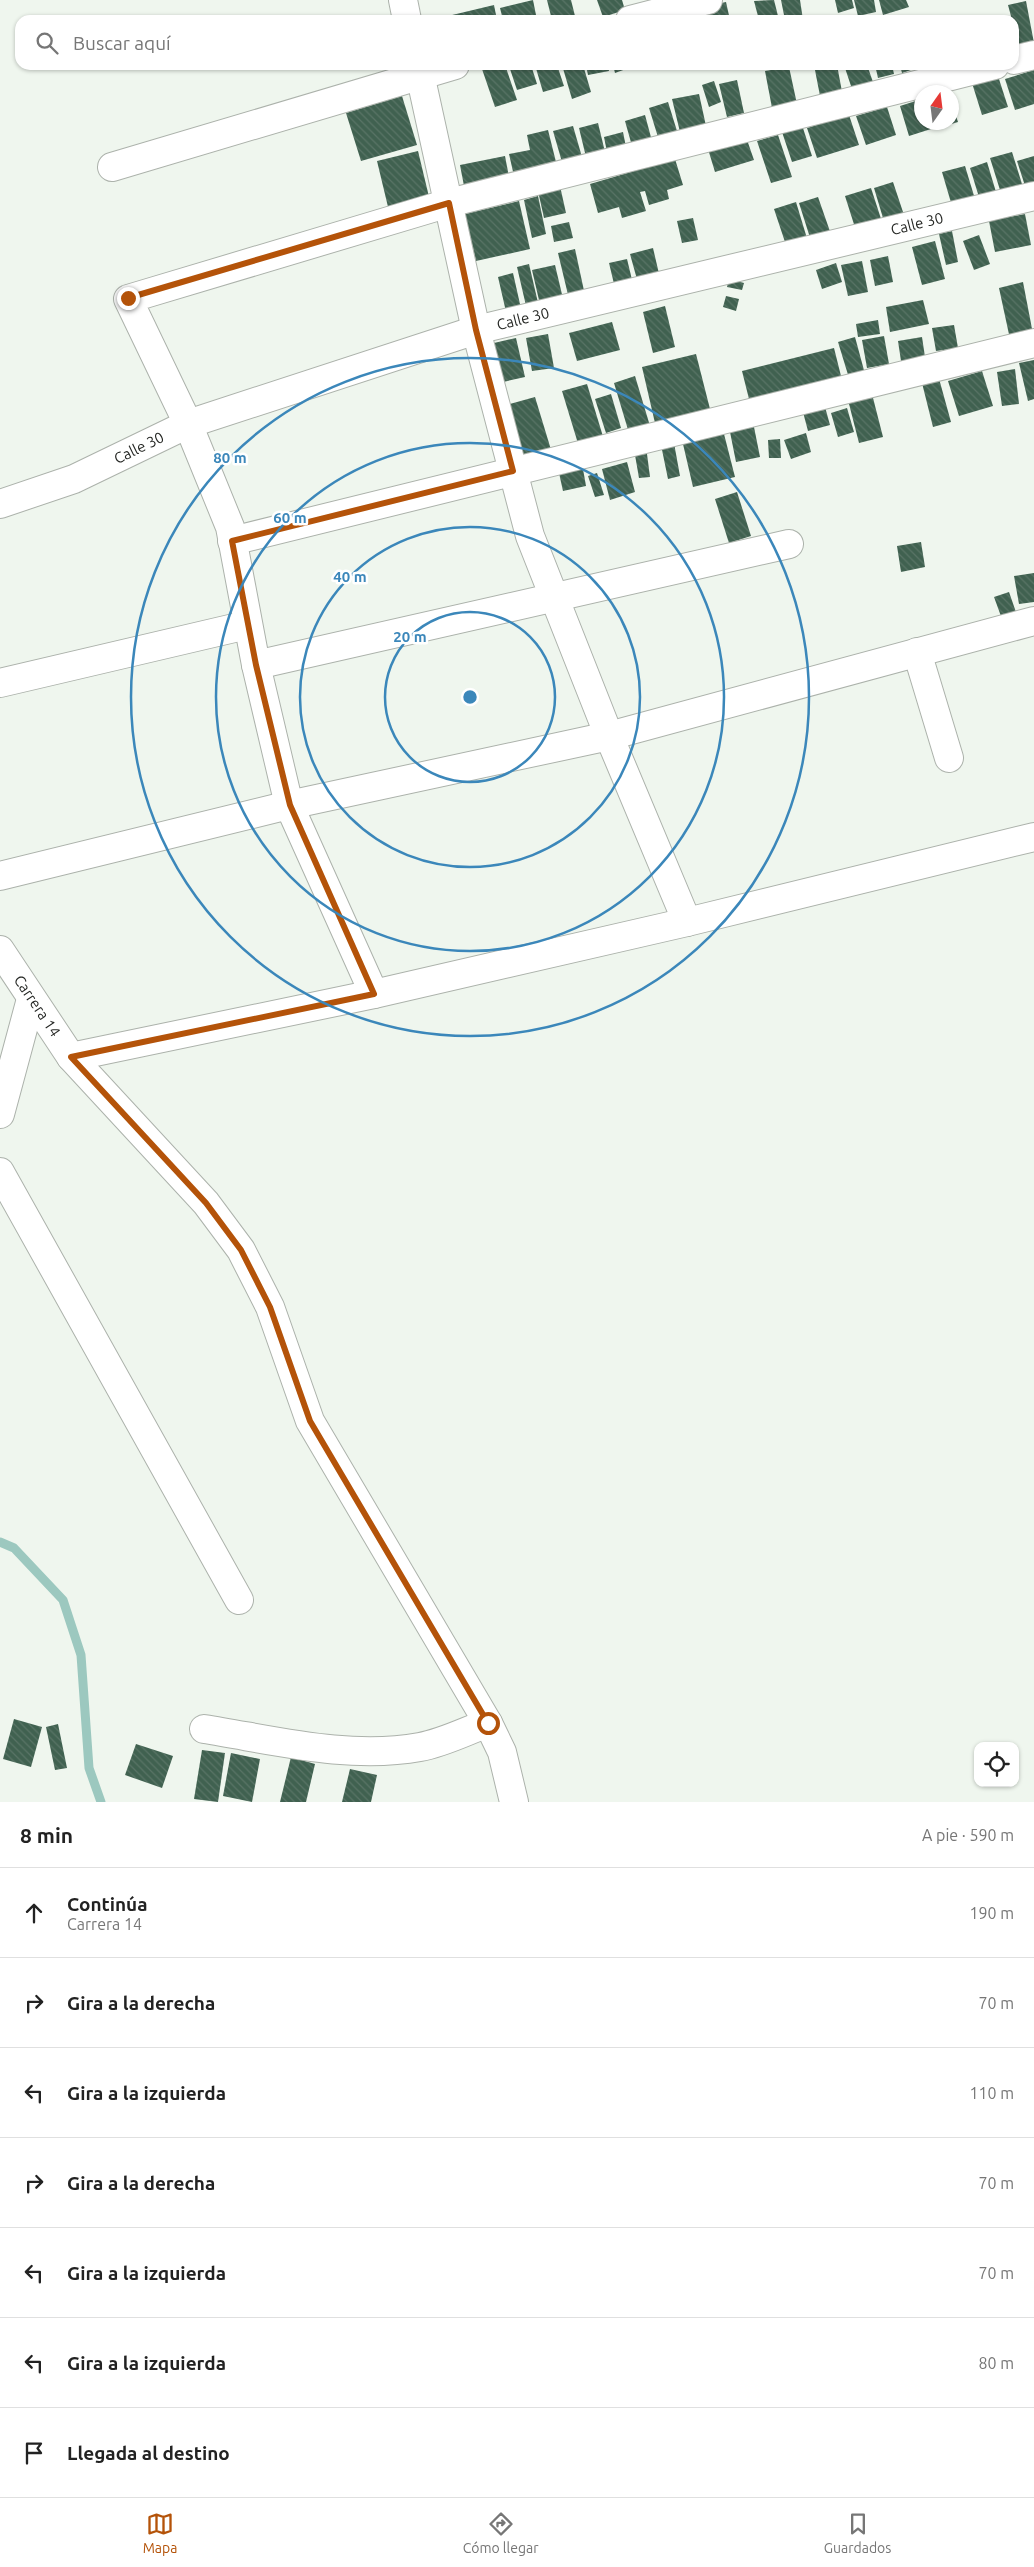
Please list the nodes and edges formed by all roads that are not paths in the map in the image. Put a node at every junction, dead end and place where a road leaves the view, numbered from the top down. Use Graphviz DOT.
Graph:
graph roads {
  1 [pos="403,0"];
  2 [pos="708,0"];
  3 [pos="406,15"];
  4 [pos="650,15"];
  5 [pos="1034,55"];
  6 [pos="1019,59"];
  7 [pos="419,70"];
  8 [pos="975,70"];
  9 [pos="112,167"];
  10 [pos="1034,196"];
  11 [pos="449,203"];
  12 [pos="476,330"];
  13 [pos="1034,343"];
  14 [pos="188,424"];
  15 [pos="513,471"];
  16 [pos="0,504"];
  17 [pos="232,541"];
  18 [pos="790,544"];
  19 [pos="554,598"];
  20 [pos="1034,620"];
  21 [pos="248,625"];
  22 [pos="917,652"];
  23 [pos="256,665"];
  24 [pos="0,683"];
  25 [pos="609,736"];
  26 [pos="949,758"];
  27 [pos="290,805"];
  28 [pos="1034,836"];
  29 [pos="0,876"];
  30 [pos="687,922"];
  31 [pos="0,950"];
  32 [pos="374,994"];
  33 [pos="31,998"];
  34 [pos="71,1057"];
  35 [pos="0,1114"];
  36 [pos="0,1172"];
  37 [pos="239,1600"];
  38 [pos="488,1723"];
  39 [pos="204,1729"];
  40 [pos="514,1802"];
  1 -- 3 [label="street"];
  2 -- 4 [label="street"];
  5 -- 6 [label="street"];
  7 -- 9 [label="street"];
  7 -- 11 [label="street"];
  8 -- 11 [label="street"];
  10 -- 12 [label="street, Calle 30"];
  11 -- 12 [label="street"];
  11 -- 14 [label="street"];
  12 -- 14 [label="street, Calle 30"];
  12 -- 15 [label="street"];
  13 -- 15 [label="street"];
  14 -- 16 [label="street, Calle 30"];
  14 -- 17 [label="street"];
  15 -- 17 [label="street"];
  15 -- 19 [label="street"];
  17 -- 21 [label="street"];
  18 -- 19 [label="street"];
  19 -- 23 [label="street"];
  19 -- 25 [label="street"];
  20 -- 22 [label="street"];
  21 -- 23 [label="street"];
  21 -- 24 [label="street"];
  22 -- 25 [label="street"];
  22 -- 26 [label="street"];
  23 -- 27 [label="street"];
  25 -- 27 [label="street"];
  25 -- 30 [label="street"];
  27 -- 29 [label="street"];
  27 -- 32 [label="street"];
  28 -- 30 [label="street"];
  30 -- 32 [label="street"];
  31 -- 33 [label="street, Carrera 14"];
  32 -- 34 [label="street"];
  33 -- 34 [label="street, Carrera 14"];
  33 -- 35 [label="street"];
  34 -- 38 [label="street, Carrera 14"];
  36 -- 37 [label="street"];
  38 -- 39 [label="street"];
  38 -- 40 [label="street, Carrera 14"];
}
